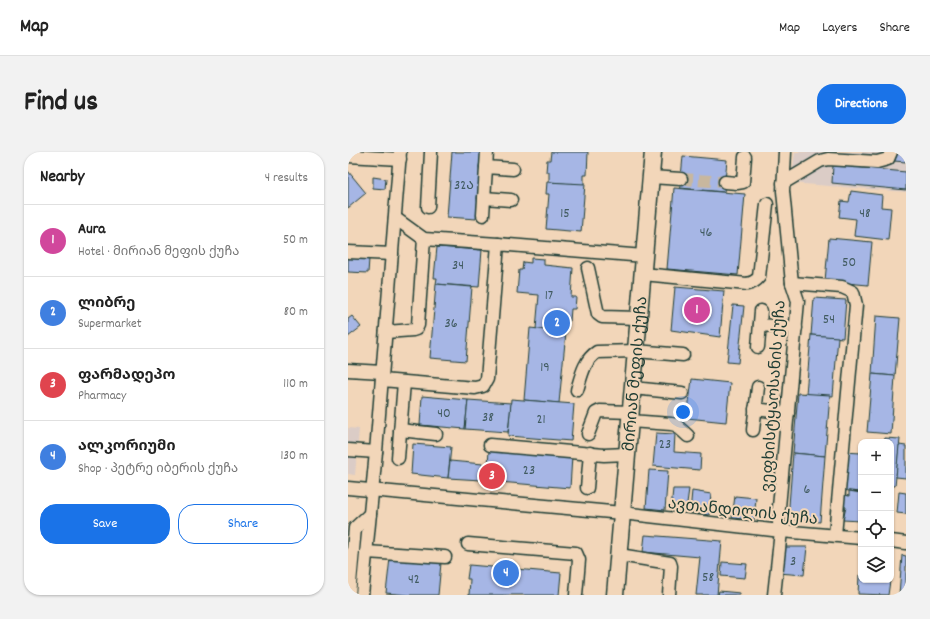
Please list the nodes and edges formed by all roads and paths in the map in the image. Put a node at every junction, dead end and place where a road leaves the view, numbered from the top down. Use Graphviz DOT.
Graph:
graph roads {
  1 [pos="431,152"];
  2 [pos="487,152"];
  3 [pos="653,152"];
  4 [pos="785,152"];
  5 [pos="891,152"];
  6 [pos="400,155"];
  7 [pos="348,156"];
  8 [pos="821,156"];
  9 [pos="745,157"];
  10 [pos="486,167"];
  11 [pos="513,170"];
  12 [pos="651,177"];
  13 [pos="681,179"];
  14 [pos="725,182"];
  15 [pos="783,183"];
  16 [pos="484,198"];
  17 [pos="511,200"];
  18 [pos="767,204"];
  19 [pos="428,207"];
  20 [pos="483,215"];
  21 [pos="395,218"];
  22 [pos="424,239"];
  23 [pos="498,244"];
  24 [pos="348,252"];
  25 [pos="392,254"];
  26 [pos="644,256"];
  27 [pos="588,268"];
  28 [pos="643,274"];
  29 [pos="792,283"];
  30 [pos="761,311"];
  31 [pos="639,318"];
  32 [pos="760,325"];
  33 [pos="796,328"];
  34 [pos="386,332"];
  35 [pos="758,347"];
  36 [pos="636,351"];
  37 [pos="683,355"];
  38 [pos="348,370"];
  39 [pos="382,376"];
  40 [pos="404,382"];
  41 [pos="758,387"];
  42 [pos="633,388"];
  43 [pos="577,390"];
  44 [pos="682,393"];
  45 [pos="756,409"];
  46 [pos="788,413"];
  47 [pos="631,416"];
  48 [pos="400,430"];
  49 [pos="753,430"];
  50 [pos="436,434"];
  51 [pos="588,434"];
  52 [pos="688,436"];
  53 [pos="490,445"];
  54 [pos="348,450"];
  55 [pos="376,452"];
  56 [pos="590,453"];
  57 [pos="627,454"];
  58 [pos="398,458"];
  59 [pos="348,488"];
  60 [pos="587,488"];
  61 [pos="372,490"];
  62 [pos="622,513"];
  63 [pos="370,514"];
  64 [pos="781,530"];
  65 [pos="835,535"];
  66 [pos="858,538"];
  67 [pos="894,541"];
  68 [pos="906,543"];
  69 [pos="468,544"];
  70 [pos="366,552"];
  71 [pos="619,555"];
  72 [pos="445,557"];
  73 [pos="349,595"];
  74 [pos="362,595"];
  75 [pos="576,595"];
  76 [pos="615,595"];
  77 [pos="669,595"];
  78 [pos="774,595"];
  1 -- 19 [label="street"];
  2 -- 10 [label="street"];
  3 -- 12 [label="main road, მირიან მეფის ქუჩა"];
  4 -- 15 [label="street, ვეფხისტყაოსანის ქუჩა"];
  5 -- 8 [label="street"];
  6 -- 7 [label="street"];
  6 -- 21 [label="street"];
  8 -- 15 [label="street"];
  9 -- 14 [label="street"];
  10 -- 11 [label="street"];
  10 -- 16 [label="street"];
  12 -- 13 [label="street"];
  12 -- 26 [label="main road, მირიან მეფის ქუჩა"];
  15 -- 29 [label="street, ვეფხისტყაოსანის ქუჩა"];
  16 -- 17 [label="street"];
  16 -- 20 [label="street"];
  18 -- 28 [label="street"];
  21 -- 22 [label="street"];
  21 -- 25 [label="street"];
  22 -- 23 [label="street"];
  22 -- 34 [label="street"];
  23 -- 26 [label="street"];
  23 -- 40 [label="street"];
  24 -- 25 [label="street"];
  25 -- 34 [label="street"];
  26 -- 28 [label="main road, მირიან მეფის ქუჩა"];
  27 -- 31 [label="street"];
  28 -- 31 [label="main road, მირიან მეფის ქუჩა"];
  29 -- 33 [label="street, ვეფხისტყაოსანის ქუჩა"];
  29 -- 65 [label="street"];
  30 -- 32 [label="street"];
  31 -- 36 [label="main road, მირიან მეფის ქუჩა"];
  32 -- 33 [label="street"];
  32 -- 35 [label="street"];
  33 -- 46 [label="street, ვეფხისტყაოსანის ქუჩა"];
  34 -- 39 [label="street"];
  36 -- 37 [label="street"];
  36 -- 42 [label="main road, მირიან მეფის ქუჩა"];
  36 -- 43 [label="street"];
  38 -- 39 [label="street"];
  39 -- 40 [label="street"];
  39 -- 55 [label="street"];
  40 -- 48 [label="street"];
  41 -- 45 [label="street"];
  42 -- 44 [label="street"];
  42 -- 47 [label="main road, მირიან მეფის ქუჩა"];
  45 -- 46 [label="street"];
  45 -- 49 [label="street"];
  46 -- 64 [label="street, ვეფხისტყაოსანის ქუჩა"];
  47 -- 51 [label="street"];
  47 -- 52 [label="street"];
  47 -- 57 [label="main road, მირიან მეფის ქუჩა"];
  48 -- 50 [label="street"];
  48 -- 58 [label="street"];
  53 -- 56 [label="street"];
  54 -- 55 [label="street"];
  55 -- 61 [label="street"];
  56 -- 57 [label="street"];
  56 -- 60 [label="street"];
  57 -- 62 [label="main road, მირიან მეფის ქუჩა"];
  59 -- 61 [label="street, ავთანდილის ქუჩა"];
  61 -- 62 [label="street, ავთანდილის ქუჩა"];
  61 -- 63 [label="street"];
  62 -- 64 [label="street, ავთანდილის ქუჩა"];
  62 -- 71 [label="main road, მირიან მეფის ქუჩა"];
  63 -- 70 [label="street"];
  63 -- 73 [label="street"];
  64 -- 65 [label="street, ავთანდილის ქუჩა"];
  64 -- 78 [label="street, ვეფხისტყაოსანის ქუჩა"];
  65 -- 66 [label="street, ავთანდილის ქუჩა"];
  67 -- 68 [label="street"];
  69 -- 75 [label="street"];
  70 -- 72 [label="street"];
  70 -- 74 [label="street"];
  71 -- 76 [label="main road, მირიან მეფის ქუჩა"];
  71 -- 77 [label="street"];
}
